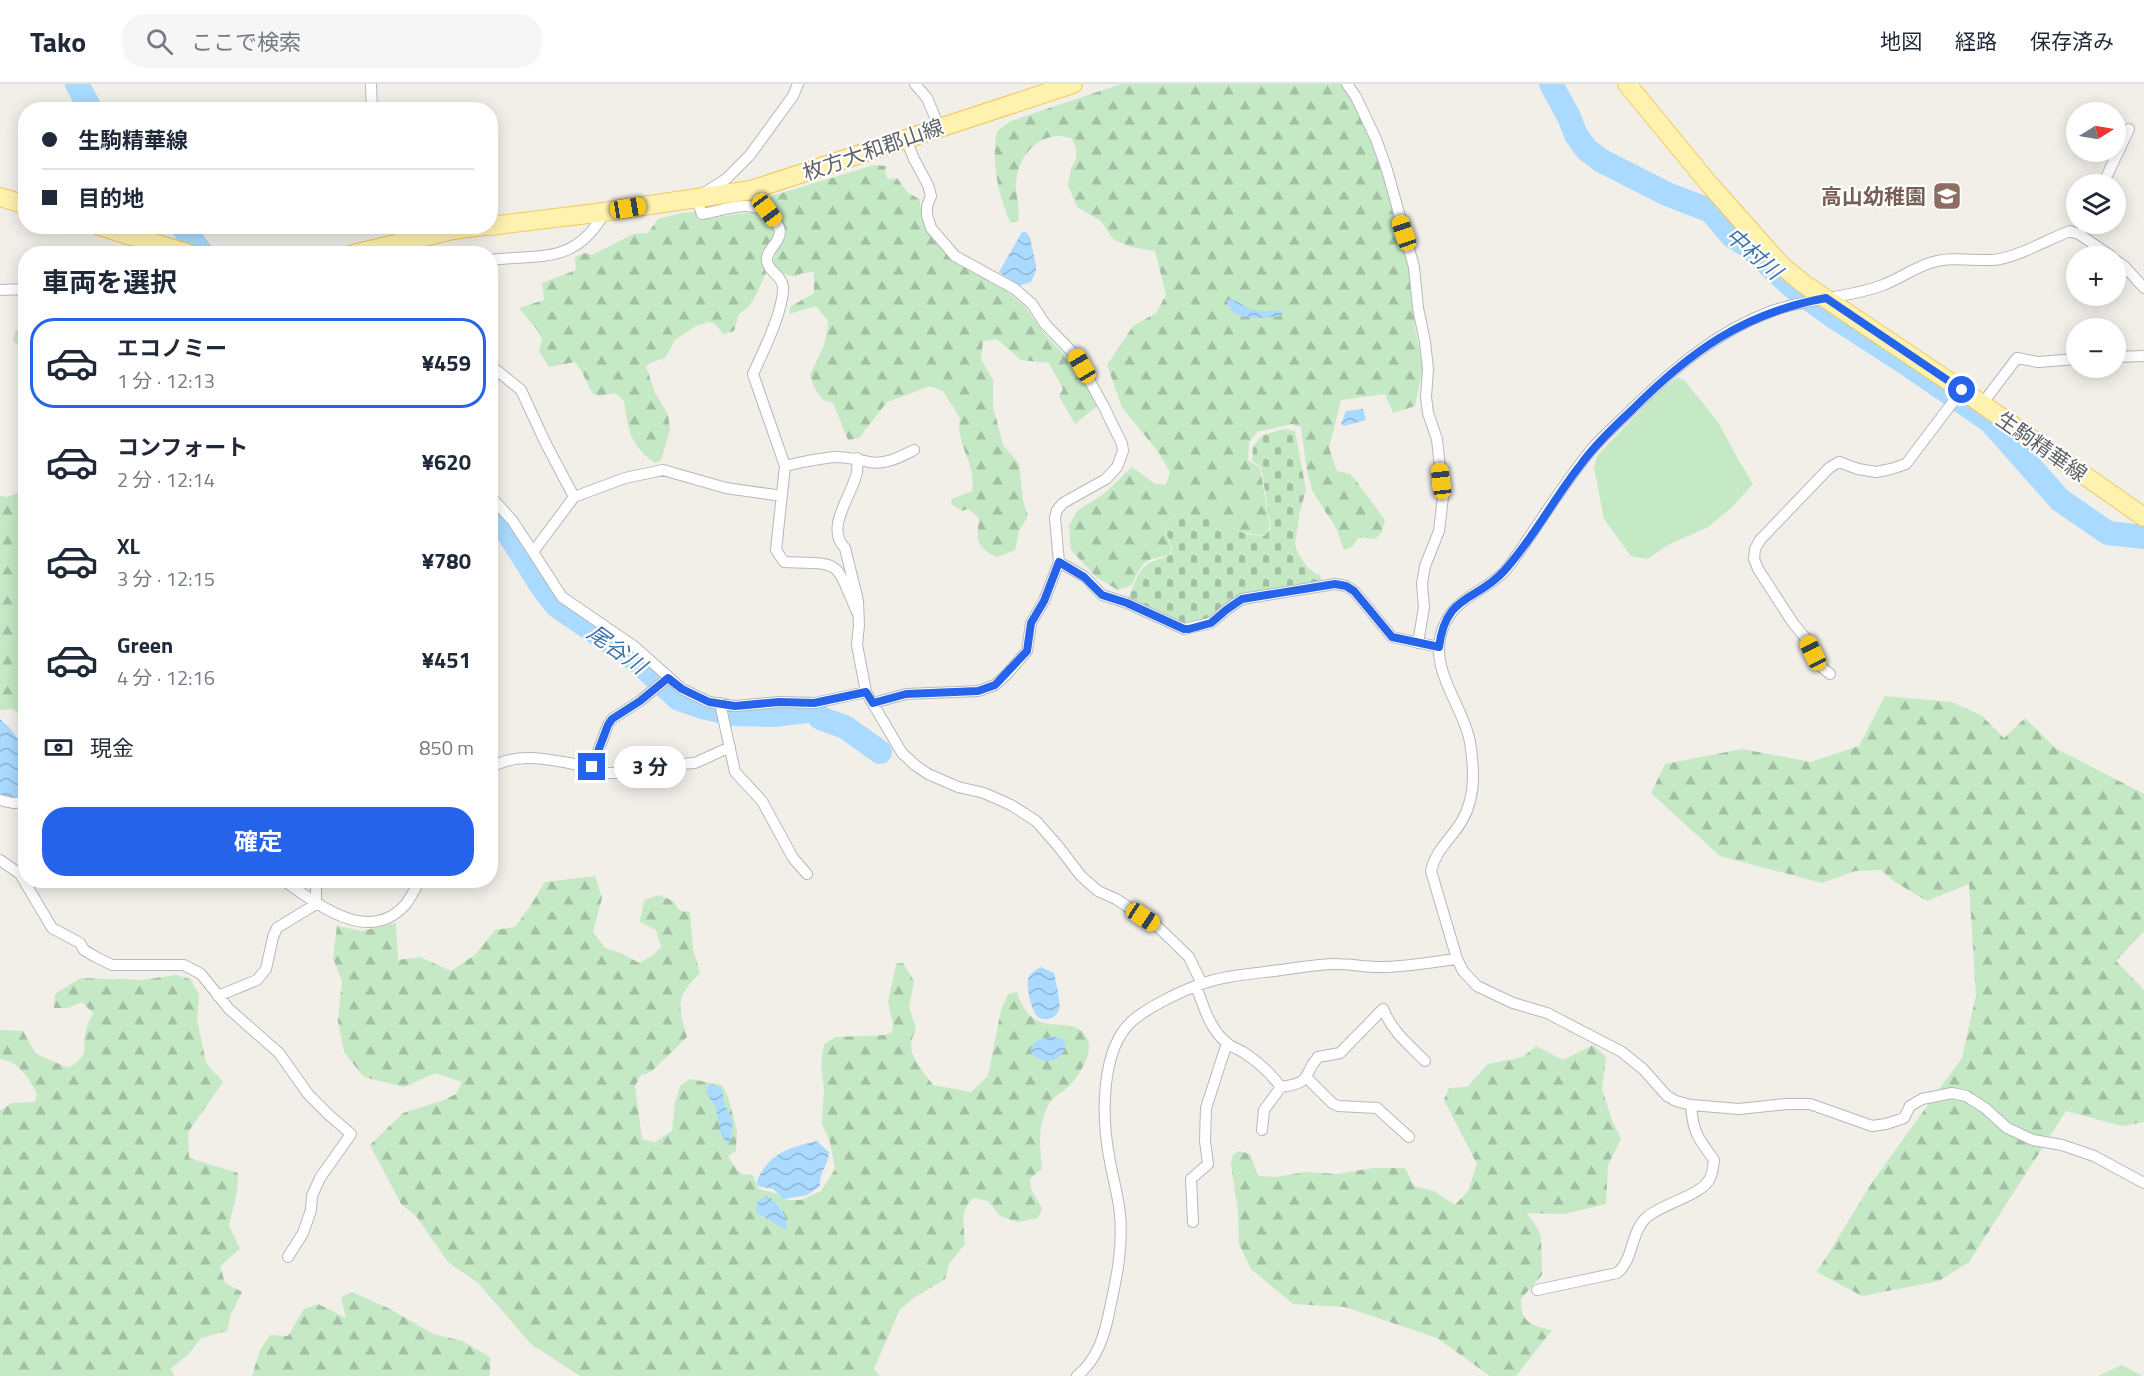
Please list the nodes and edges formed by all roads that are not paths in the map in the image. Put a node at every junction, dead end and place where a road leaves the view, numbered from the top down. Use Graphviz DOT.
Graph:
graph roads {
  1 [pos="371,84"];
  2 [pos="798,84"];
  3 [pos="915,84"];
  4 [pos="1073,84"];
  5 [pos="1347,84"];
  6 [pos="1628,84"];
  7 [pos="372,102"];
  8 [pos="939,127"];
  9 [pos="2129,129"];
  10 [pos="906,139"];
  11 [pos="2108,174"];
  12 [pos="0,197"];
  13 [pos="696,198"];
  14 [pos="18,203"];
  15 [pos="605,212"];
  16 [pos="498,225"];
  17 [pos="2066,233"];
  18 [pos="125,234"];
  19 [pos="435,234"];
  20 [pos="2079,234"];
  21 [pos="403,241"];
  22 [pos="164,246"];
  23 [pos="384,246"];
  24 [pos="2096,246"];
  25 [pos="498,260"];
  26 [pos="2126,268"];
  27 [pos="2144,288"];
  28 [pos="18,289"];
  29 [pos="0,290"];
  30 [pos="1819,299"];
  31 [pos="2144,356"];
  32 [pos="2126,357"];
  33 [pos="2066,360"];
  34 [pos="498,371"];
  35 [pos="1962,390"];
  36 [pos="1982,404"];
  37 [pos="914,450"];
  38 [pos="857,458"];
  39 [pos="785,466"];
  40 [pos="782,496"];
  41 [pos="574,497"];
  42 [pos="498,505"];
  43 [pos="2144,517"];
  44 [pos="533,552"];
  45 [pos="1059,562"];
  46 [pos="857,612"];
  47 [pos="1418,643"];
  48 [pos="1439,647"];
  49 [pos="1830,674"];
  50 [pos="668,678"];
  51 [pos="866,692"];
  52 [pos="873,703"];
  53 [pos="720,704"];
  54 [pos="730,747"];
  55 [pos="498,764"];
  56 [pos="594,773"];
  57 [pos="0,800"];
  58 [pos="18,803"];
  59 [pos="0,860"];
  60 [pos="18,873"];
  61 [pos="807,874"];
  62 [pos="28,888"];
  63 [pos="294,888"];
  64 [pos="316,888"];
  65 [pos="416,888"];
  66 [pos="316,904"];
  67 [pos="1457,959"];
  68 [pos="1199,985"];
  69 [pos="218,996"];
  70 [pos="1227,1044"];
  71 [pos="1425,1061"];
  72 [pos="1307,1078"];
  73 [pos="1281,1087"];
  74 [pos="1691,1105"];
  75 [pos="1262,1130"];
  76 [pos="1409,1137"];
  77 [pos="2144,1183"];
  78 [pos="1193,1222"];
  79 [pos="288,1257"];
  80 [pos="1537,1290"];
  81 [pos="1077,1376"];
  1 -- 7 [label="street"];
  2 -- 13 [label="street"];
  3 -- 8 [label="street"];
  4 -- 8 [label="main road, 枚方大和郡山線"];
  5 -- 47 [label="street"];
  6 -- 30 [label="main road, 生駒精華線"];
  8 -- 10 [label="main road, 枚方大和郡山線"];
  9 -- 11 [label="street"];
  10 -- 13 [label="main road, 枚方大和郡山線"];
  10 -- 45 [label="street"];
  12 -- 14 [label="main road"];
  13 -- 15 [label="main road, 枚方大和郡山線"];
  13 -- 39 [label="street"];
  15 -- 16 [label="main road, 枚方大和郡山線"];
  15 -- 25 [label="street"];
  17 -- 30 [label="street"];
  18 -- 22 [label="main road"];
  19 -- 21 [label="main road"];
  20 -- 24 [label="street"];
  21 -- 23 [label="main road"];
  26 -- 27 [label="street"];
  28 -- 29 [label="street"];
  30 -- 35 [label="main road, 生駒精華線"];
  30 -- 48 [label="street"];
  31 -- 32 [label="street"];
  33 -- 36 [label="street"];
  34 -- 41 [label="street"];
  35 -- 36 [label="main road, 生駒精華線"];
  35 -- 49 [label="street"];
  36 -- 43 [label="main road, 生駒精華線"];
  37 -- 38 [label="street"];
  38 -- 39 [label="street"];
  38 -- 46 [label="street"];
  39 -- 40 [label="street"];
  40 -- 41 [label="street"];
  40 -- 46 [label="street"];
  41 -- 44 [label="street"];
  42 -- 44 [label="street"];
  44 -- 50 [label="street"];
  45 -- 47 [label="street"];
  45 -- 52 [label="street"];
  46 -- 51 [label="street"];
  47 -- 48 [label="street"];
  48 -- 67 [label="street"];
  50 -- 53 [label="street"];
  50 -- 55 [label="street"];
  51 -- 52 [label="street"];
  51 -- 53 [label="street"];
  52 -- 68 [label="street"];
  53 -- 54 [label="street"];
  54 -- 56 [label="street"];
  54 -- 61 [label="street"];
  57 -- 58 [label="street"];
  59 -- 60 [label="street"];
  62 -- 69 [label="street"];
  63 -- 66 [label="street"];
  64 -- 66 [label="street"];
  65 -- 66 [label="street"];
  66 -- 69 [label="street"];
  67 -- 68 [label="street"];
  67 -- 74 [label="street"];
  68 -- 70 [label="street"];
  68 -- 81 [label="street"];
  69 -- 79 [label="street"];
  70 -- 73 [label="street"];
  70 -- 78 [label="street"];
  71 -- 72 [label="street"];
  72 -- 73 [label="street"];
  72 -- 76 [label="street"];
  73 -- 75 [label="street"];
  74 -- 77 [label="street"];
  74 -- 80 [label="street"];
}
